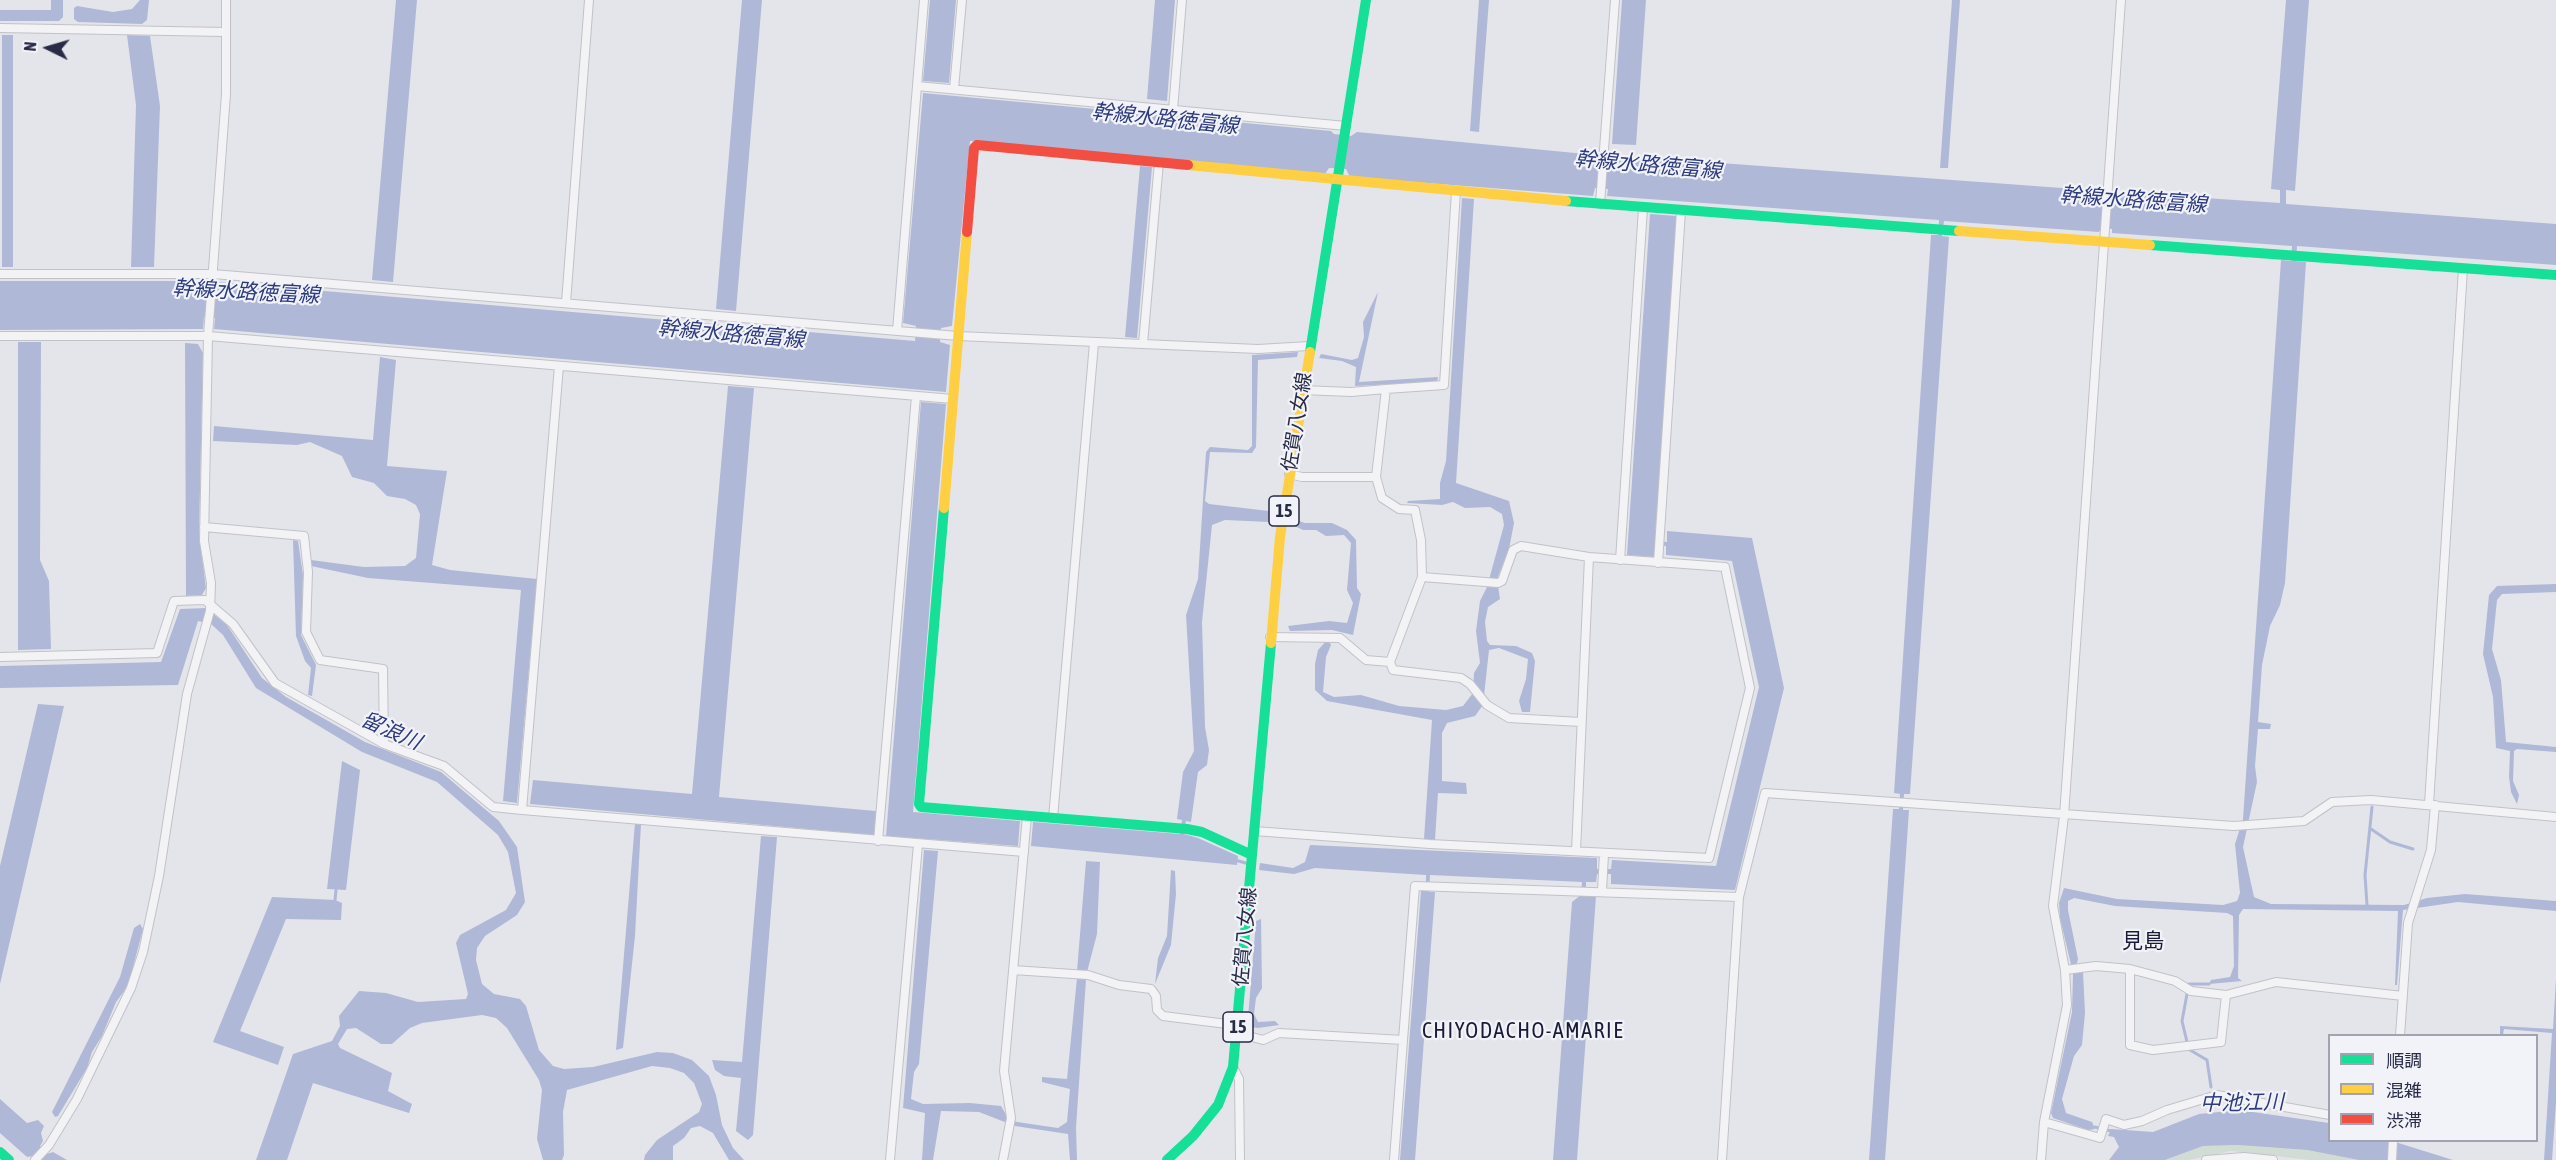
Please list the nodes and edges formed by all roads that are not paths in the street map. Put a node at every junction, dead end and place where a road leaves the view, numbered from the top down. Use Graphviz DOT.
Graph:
graph roads {
  1 [pos="226,0"];
  2 [pos="589,0"];
  3 [pos="924,0"];
  4 [pos="962,0"];
  5 [pos="1182,0"];
  6 [pos="1366,0"];
  7 [pos="1615,0"];
  8 [pos="2121,0"];
  9 [pos="0,28"];
  10 [pos="225,32"];
  11 [pos="917,86"];
  12 [pos="954,89"];
  13 [pos="1173,110"];
  14 [pos="1346,130"];
  15 [pos="1159,162"];
  16 [pos="1339,175"];
  17 [pos="1456,190"];
  18 [pos="1600,200"];
  19 [pos="1643,208"];
  20 [pos="1681,211"];
  21 [pos="2105,236"];
  22 [pos="2463,269"];
  23 [pos="0,274"];
  24 [pos="213,274"];
  25 [pos="2556,275"];
  26 [pos="566,303"];
  27 [pos="897,331"];
  28 [pos="0,336"];
  29 [pos="208,336"];
  30 [pos="958,336"];
  31 [pos="1094,343"];
  32 [pos="1143,344"];
  33 [pos="1309,346"];
  34 [pos="559,366"];
  35 [pos="1386,389"];
  36 [pos="1302,390"];
  37 [pos="916,396"];
  38 [pos="953,399"];
  39 [pos="1289,474"];
  40 [pos="1376,477"];
  41 [pos="204,527"];
  42 [pos="1589,557"];
  43 [pos="1620,560"];
  44 [pos="1658,563"];
  45 [pos="1422,577"];
  46 [pos="210,607"];
  47 [pos="1269,637"];
  48 [pos="0,657"];
  49 [pos="1390,662"];
  50 [pos="1581,722"];
  51 [pos="384,744"];
  52 [pos="2432,804"];
  53 [pos="522,810"];
  54 [pos="1027,816"];
  55 [pos="2064,816"];
  56 [pos="2556,817"];
  57 [pos="1053,818"];
  58 [pos="1254,831"];
  59 [pos="878,841"];
  60 [pos="918,844"];
  61 [pos="1576,851"];
  62 [pos="1024,852"];
  63 [pos="1604,854"];
  64 [pos="1252,855"];
  65 [pos="1602,891"];
  66 [pos="1739,897"];
  67 [pos="2072,969"];
  68 [pos="2130,969"];
  69 [pos="1013,970"];
  70 [pos="2226,995"];
  71 [pos="2403,996"];
  72 [pos="1238,1030"];
  73 [pos="2400,1034"];
  74 [pos="1403,1040"];
  75 [pos="1233,1067"];
  76 [pos="2328,1115"];
  77 [pos="2044,1122"];
  78 [pos="2393,1142"];
  79 [pos="0,1152"];
  80 [pos="2221,1159"];
  81 [pos="9,1160"];
  82 [pos="35,1160"];
  83 [pos="890,1160"];
  84 [pos="1003,1160"];
  85 [pos="1167,1160"];
  86 [pos="1240,1160"];
  87 [pos="1394,1160"];
  88 [pos="1722,1160"];
  89 [pos="2041,1160"];
  90 [pos="2205,1160"];
  91 [pos="2273,1160"];
  92 [pos="2391,1160"];
  1 -- 10 [label="street"];
  2 -- 26 [label="street"];
  3 -- 11 [label="street"];
  4 -- 12 [label="street"];
  5 -- 13 [label="street"];
  6 -- 14 [label="main road, 15"];
  7 -- 18 [label="street"];
  8 -- 21 [label="street"];
  9 -- 10 [label="street"];
  10 -- 24 [label="street"];
  11 -- 12 [label="street"];
  11 -- 27 [label="street"];
  12 -- 13 [label="street"];
  13 -- 14 [label="street"];
  14 -- 16 [label="main road, 15"];
  15 -- 16 [label="main road"];
  15 -- 30 [label="main road"];
  15 -- 32 [label="street"];
  16 -- 17 [label="main road"];
  16 -- 33 [label="main road, 佐賀八女線 / 15"];
  17 -- 18 [label="main road"];
  17 -- 35 [label="street"];
  18 -- 19 [label="main road"];
  19 -- 20 [label="main road"];
  19 -- 43 [label="street"];
  20 -- 21 [label="main road"];
  20 -- 44 [label="street"];
  21 -- 22 [label="main road"];
  21 -- 55 [label="street"];
  22 -- 25 [label="main road"];
  22 -- 52 [label="street"];
  23 -- 24 [label="street"];
  24 -- 26 [label="street"];
  24 -- 29 [label="street"];
  26 -- 27 [label="street"];
  27 -- 30 [label="street"];
  28 -- 29 [label="street"];
  29 -- 34 [label="street"];
  29 -- 41 [label="street"];
  30 -- 31 [label="street"];
  30 -- 38 [label="main road"];
  31 -- 32 [label="street"];
  31 -- 57 [label="street"];
  32 -- 33 [label="street"];
  33 -- 36 [label="main road, 佐賀八女線 / 15"];
  34 -- 37 [label="street"];
  34 -- 53 [label="street"];
  35 -- 36 [label="street"];
  35 -- 40 [label="street"];
  36 -- 39 [label="main road, 佐賀八女線 / 15"];
  37 -- 38 [label="street"];
  37 -- 59 [label="street"];
  38 -- 54 [label="main road"];
  39 -- 40 [label="street"];
  39 -- 47 [label="main road, 佐賀八女線 / 15"];
  40 -- 45 [label="street"];
  41 -- 46 [label="street"];
  41 -- 51 [label="street"];
  42 -- 43 [label="street"];
  42 -- 45 [label="street"];
  42 -- 50 [label="street"];
  43 -- 44 [label="street"];
  44 -- 63 [label="street"];
  45 -- 49 [label="street"];
  46 -- 48 [label="street"];
  46 -- 51 [label="street"];
  46 -- 82 [label="street"];
  47 -- 49 [label="street"];
  47 -- 58 [label="main road, 佐賀八女線 / 15"];
  49 -- 50 [label="street"];
  50 -- 61 [label="street"];
  51 -- 53 [label="street"];
  52 -- 55 [label="street"];
  52 -- 56 [label="street"];
  52 -- 71 [label="street"];
  53 -- 59 [label="street"];
  54 -- 57 [label="main road"];
  54 -- 62 [label="street"];
  55 -- 66 [label="street"];
  55 -- 67 [label="street"];
  57 -- 64 [label="main road"];
  58 -- 61 [label="street"];
  58 -- 64 [label="main road, 佐賀八女線 / 15"];
  59 -- 60 [label="street"];
  60 -- 62 [label="street"];
  60 -- 83 [label="street"];
  61 -- 63 [label="street"];
  62 -- 69 [label="street"];
  63 -- 65 [label="street"];
  64 -- 72 [label="main road, 佐賀八女線 / 15"];
  65 -- 66 [label="street"];
  65 -- 74 [label="street"];
  66 -- 88 [label="street"];
  67 -- 68 [label="street"];
  67 -- 77 [label="street"];
  68 -- 70 [label="street"];
  68 -- 70 [label="street"];
  69 -- 72 [label="street"];
  69 -- 84 [label="street"];
  70 -- 71 [label="street"];
  71 -- 73 [label="street"];
  72 -- 74 [label="street"];
  72 -- 75 [label="main road, 佐賀八女線 / 15"];
  74 -- 87 [label="street"];
  75 -- 85 [label="main road, 佐賀八女線 / 15"];
  75 -- 86 [label="street"];
  76 -- 77 [label="street"];
  77 -- 89 [label="street"];
  78 -- 92 [label="street"];
  79 -- 81 [label="main road"];
  80 -- 90 [label="street"];
  80 -- 91 [label="street"];
}
